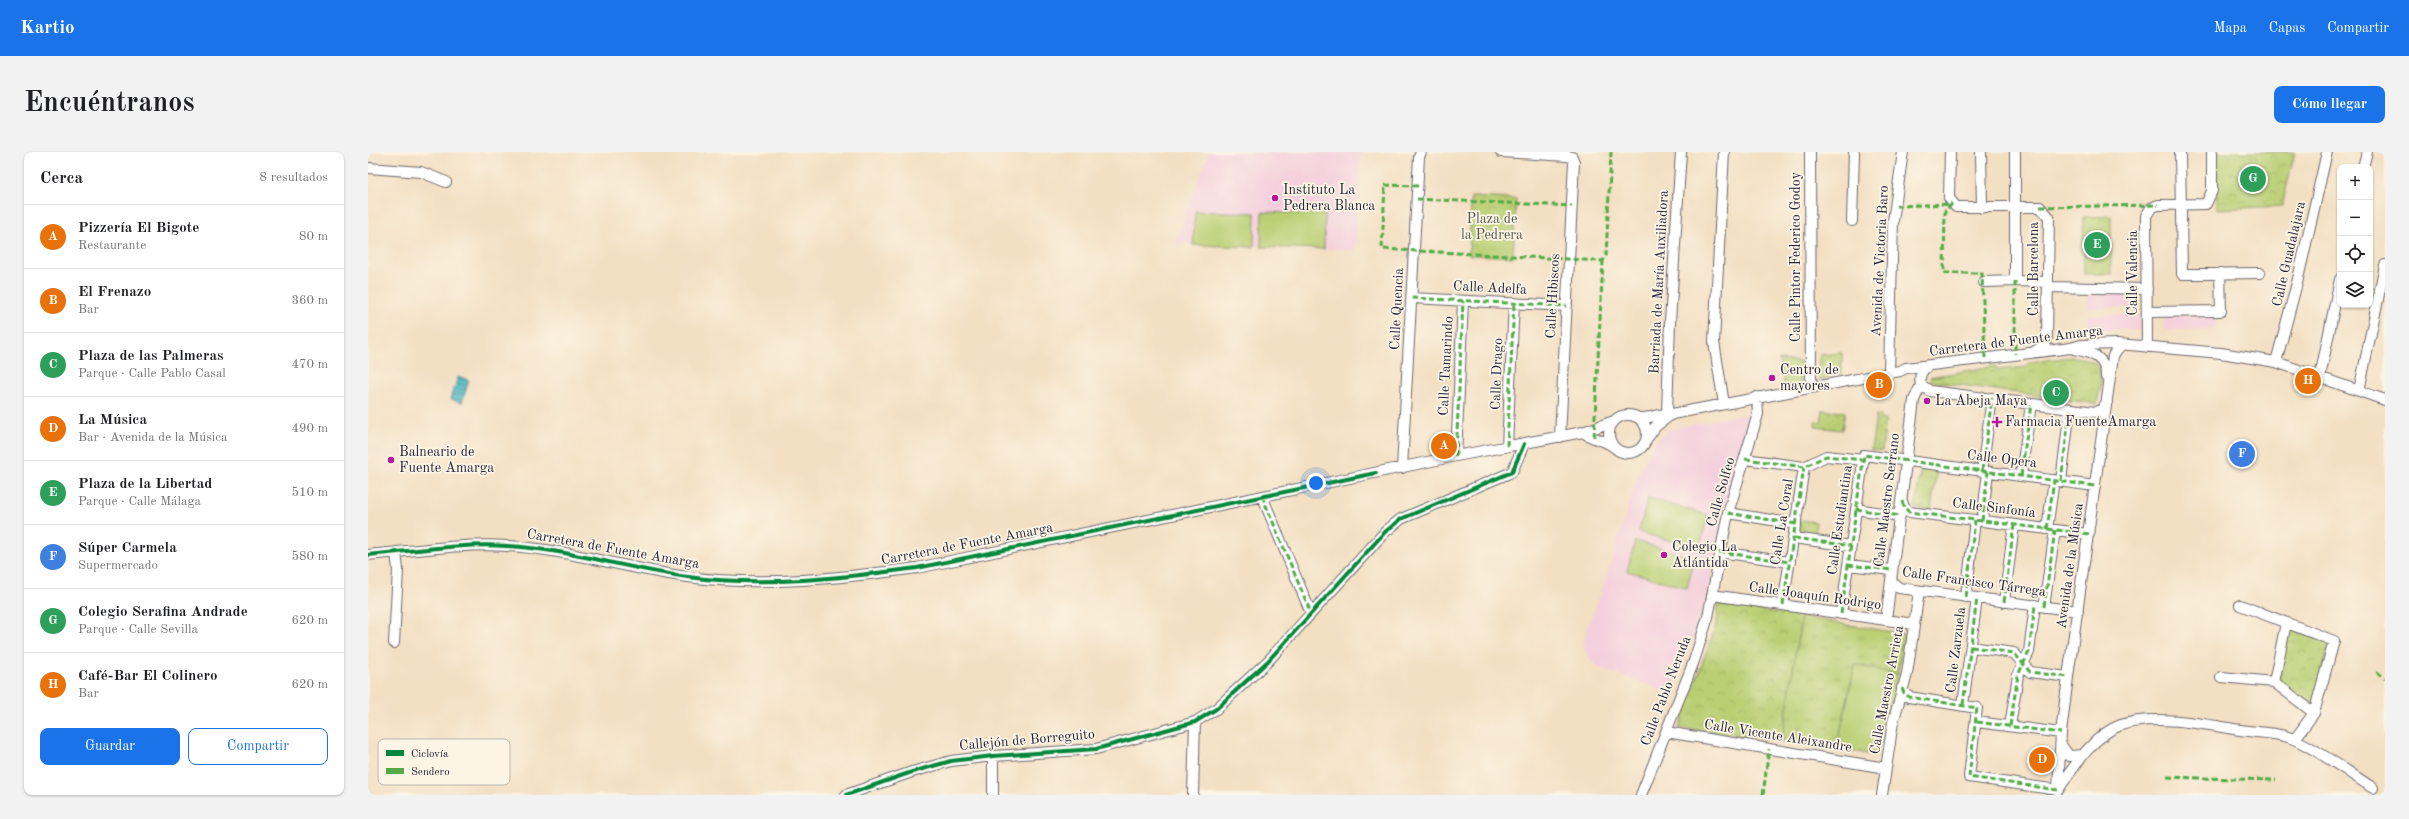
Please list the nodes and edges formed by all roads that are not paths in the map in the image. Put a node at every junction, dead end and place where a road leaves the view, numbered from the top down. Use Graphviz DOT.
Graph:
graph roads {
  1 [pos="1422,152"];
  2 [pos="1501,152"];
  3 [pos="1681,152"];
  4 [pos="1724,152"];
  5 [pos="1810,152"];
  6 [pos="1854,152"];
  7 [pos="1903,152"];
  8 [pos="1950,152"];
  9 [pos="1981,152"];
  10 [pos="2015,152"];
  11 [pos="2180,152"];
  12 [pos="2212,152"];
  13 [pos="2327,152"];
  14 [pos="2366,152"];
  15 [pos="2364,164"];
  16 [pos="368,168"];
  17 [pos="446,182"];
  18 [pos="2180,205"];
  19 [pos="2015,207"];
  20 [pos="1982,208"];
  21 [pos="1852,221"];
  22 [pos="2385,265"];
  23 [pos="2220,273"];
  24 [pos="2260,273"];
  25 [pos="2015,281"];
  26 [pos="1984,282"];
  27 [pos="2048,284"];
  28 [pos="2147,289"];
  29 [pos="2337,294"];
  30 [pos="1412,298"];
  31 [pos="1463,301"];
  32 [pos="1514,303"];
  33 [pos="1567,306"];
  34 [pos="2147,312"];
  35 [pos="2123,345"];
  36 [pos="2147,347"];
  37 [pos="2071,348"];
  38 [pos="2033,351"];
  39 [pos="2276,362"];
  40 [pos="1928,366"];
  41 [pos="1900,371"];
  42 [pos="1889,372"];
  43 [pos="2320,377"];
  44 [pos="1920,383"];
  45 [pos="2109,384"];
  46 [pos="1811,386"];
  47 [pos="2359,391"];
  48 [pos="1757,397"];
  49 [pos="1992,398"];
  50 [pos="2385,400"];
  51 [pos="2106,402"];
  52 [pos="1724,404"];
  53 [pos="2031,404"];
  54 [pos="2070,409"];
  55 [pos="1670,414"];
  56 [pos="1639,418"];
  57 [pos="1614,422"];
  58 [pos="1583,432"];
  59 [pos="1560,437"];
  60 [pos="1648,437"];
  61 [pos="1524,444"];
  62 [pos="1508,446"];
  63 [pos="1614,447"];
  64 [pos="1456,456"];
  65 [pos="1863,457"];
  66 [pos="1745,459"];
  67 [pos="1906,461"];
  68 [pos="1804,467"];
  69 [pos="1402,468"];
  70 [pos="1985,471"];
  71 [pos="2021,476"];
  72 [pos="2057,481"];
  73 [pos="2095,486"];
  74 [pos="1262,496"];
  75 [pos="1902,501"];
  76 [pos="1856,509"];
  77 [pos="1728,513"];
  78 [pos="1900,516"];
  79 [pos="1978,520"];
  80 [pos="1796,524"];
  81 [pos="2014,525"];
  82 [pos="2051,530"];
  83 [pos="2089,534"];
  84 [pos="1794,538"];
  85 [pos="1851,546"];
  86 [pos="396,552"];
  87 [pos="1719,552"];
  88 [pos="368,555"];
  89 [pos="1790,562"];
  90 [pos="1848,565"];
  91 [pos="1892,570"];
  92 [pos="1891,581"];
  93 [pos="1919,591"];
  94 [pos="1712,595"];
  95 [pos="1966,597"];
  96 [pos="1977,598"];
  97 [pos="2004,602"];
  98 [pos="1783,605"];
  99 [pos="2240,605"];
  100 [pos="2040,606"];
  101 [pos="2078,610"];
  102 [pos="1311,613"];
  103 [pos="1842,614"];
  104 [pos="1886,620"];
  105 [pos="2286,623"];
  106 [pos="1914,624"];
  107 [pos="394,643"];
  108 [pos="1971,647"];
  109 [pos="2022,664"];
  110 [pos="2068,677"];
  111 [pos="2222,678"];
  112 [pos="2274,682"];
  113 [pos="1902,688"];
  114 [pos="1963,705"];
  115 [pos="2314,712"];
  116 [pos="1195,722"];
  117 [pos="1977,722"];
  118 [pos="2010,726"];
  119 [pos="1666,732"];
  120 [pos="2061,732"];
  121 [pos="2295,739"];
  122 [pos="2061,745"];
  123 [pos="2083,755"];
  124 [pos="993,756"];
  125 [pos="1886,768"];
  126 [pos="2374,788"];
  127 [pos="2058,792"];
  128 [pos="846,795"];
  129 [pos="993,795"];
  130 [pos="1193,795"];
  131 [pos="1641,795"];
  132 [pos="1882,795"];
  1 -- 30 [label="street, Calle Quencia"];
  2 -- 33 [label="street, Calle Hibiscos"];
  3 -- 55 [label="street, Barriada de María Auxiliadora"];
  4 -- 52 [label="street"];
  5 -- 46 [label="street, Calle Pintor Federico Godoy"];
  6 -- 21 [label="street"];
  7 -- 42 [label="street, Avenida de Victoria Baro"];
  8 -- 20 [label="street"];
  9 -- 20 [label="street"];
  10 -- 19 [label="street"];
  11 -- 18 [label="street"];
  12 -- 18 [label="street"];
  13 -- 39 [label="street, Calle Guadalajara"];
  14 -- 15 [label="street"];
  16 -- 17 [label="street"];
  18 -- 23 [label="street"];
  18 -- 28 [label="street, Calle Valencia"];
  19 -- 20 [label="street"];
  19 -- 25 [label="street"];
  19 -- 27 [label="street, Calle Barcelona"];
  22 -- 47 [label="street"];
  23 -- 24 [label="street"];
  23 -- 34 [label="street"];
  25 -- 26 [label="street"];
  25 -- 27 [label="street"];
  27 -- 28 [label="street"];
  27 -- 38 [label="street, Calle Barcelona"];
  28 -- 34 [label="street, Calle Valencia"];
  29 -- 43 [label="street"];
  30 -- 31 [label="street, Calle Adelfa"];
  30 -- 69 [label="street, Calle Quencia"];
  31 -- 32 [label="street, Calle Adelfa"];
  31 -- 64 [label="street, Calle Tamarindo"];
  32 -- 33 [label="street, Calle Adelfa"];
  32 -- 62 [label="street, Calle Drago"];
  33 -- 59 [label="street, Calle Hibiscos"];
  34 -- 36 [label="street, Calle Valencia"];
  35 -- 36 [label="street, Carretera de Fuente Amarga"];
  35 -- 37 [label="street, Carretera de Fuente Amarga"];
  35 -- 45 [label="street, Avenida de la Música"];
  36 -- 39 [label="street, Carretera de Fuente Amarga"];
  37 -- 38 [label="street, Carretera de Fuente Amarga"];
  37 -- 45 [label="street"];
  38 -- 40 [label="street, Carretera de Fuente Amarga"];
  39 -- 43 [label="street, Carretera de Fuente Amarga"];
  40 -- 41 [label="street, Carretera de Fuente Amarga"];
  40 -- 44 [label="street, Calle Maestro Serrano"];
  41 -- 42 [label="street, Carretera de Fuente Amarga"];
  41 -- 44 [label="street"];
  42 -- 46 [label="street, Carretera de Fuente Amarga"];
  43 -- 47 [label="street, Carretera de Fuente Amarga"];
  44 -- 49 [label="street"];
  44 -- 67 [label="street, Calle Maestro Serrano"];
  45 -- 51 [label="street, Avenida de la Música"];
  46 -- 48 [label="street, Carretera de Fuente Amarga"];
  47 -- 50 [label="street, Carretera de Fuente Amarga"];
  48 -- 52 [label="street, Carretera de Fuente Amarga"];
  48 -- 66 [label="street, Calle Solfeo"];
  49 -- 53 [label="street"];
  49 -- 70 [label="street"];
  51 -- 54 [label="street"];
  51 -- 73 [label="street, Avenida de la Música"];
  52 -- 55 [label="street, Carretera de Fuente Amarga"];
  53 -- 54 [label="street"];
  53 -- 71 [label="street"];
  54 -- 72 [label="street"];
  55 -- 56 [label="street, Carretera de Fuente Amarga"];
  55 -- 60 [label="street, Carretera de Fuente Amarga"];
  56 -- 57 [label="street"];
  56 -- 60 [label="street"];
  57 -- 58 [label="street, Carretera de Fuente Amarga"];
  57 -- 63 [label="street"];
  58 -- 59 [label="street, Carretera de Fuente Amarga"];
  58 -- 63 [label="street"];
  59 -- 61 [label="street, Carretera de Fuente Amarga"];
  60 -- 63 [label="street"];
  61 -- 62 [label="street, Carretera de Fuente Amarga"];
  61 -- 102 [label="street, Callejón de Borreguito"];
  62 -- 64 [label="street, Carretera de Fuente Amarga"];
  64 -- 69 [label="street, Carretera de Fuente Amarga"];
  65 -- 67 [label="street, Calle Opera"];
  65 -- 68 [label="street, Calle Opera"];
  65 -- 76 [label="street, Calle Estudiantina"];
  66 -- 68 [label="street"];
  66 -- 77 [label="street, Calle Solfeo"];
  67 -- 70 [label="street, Calle Opera"];
  67 -- 75 [label="street, Calle Maestro Serrano"];
  68 -- 80 [label="street, Calle La Coral"];
  69 -- 74 [label="street, Carretera de Fuente Amarga"];
  70 -- 71 [label="street, Calle Opera"];
  70 -- 79 [label="street"];
  71 -- 72 [label="street, Calle Opera"];
  72 -- 73 [label="street, Calle Opera"];
  72 -- 82 [label="street"];
  73 -- 83 [label="street, Avenida de la Música"];
  74 -- 86 [label="street, Carretera de Fuente Amarga"];
  74 -- 102 [label="street"];
  75 -- 78 [label="street, Calle Maestro Serrano"];
  75 -- 79 [label="street, Calle Sinfonía"];
  76 -- 78 [label="street"];
  76 -- 85 [label="street, Calle Estudiantina"];
  77 -- 80 [label="street"];
  77 -- 87 [label="street, Calle Solfeo"];
  78 -- 91 [label="street, Calle Maestro Serrano"];
  79 -- 81 [label="street, Calle Sinfonía"];
  79 -- 95 [label="street"];
  80 -- 84 [label="street, Calle La Coral"];
  81 -- 82 [label="street, Calle Sinfonía"];
  81 -- 97 [label="street"];
  82 -- 83 [label="street, Calle Sinfonía"];
  82 -- 100 [label="street"];
  83 -- 101 [label="street, Avenida de la Música"];
  84 -- 85 [label="street"];
  84 -- 89 [label="street, Calle La Coral"];
  85 -- 90 [label="street, Calle Estudiantina"];
  86 -- 88 [label="street, Carretera de Fuente Amarga"];
  86 -- 107 [label="street"];
  87 -- 89 [label="street"];
  87 -- 94 [label="street, Calle Solfeo"];
  89 -- 98 [label="street, Calle La Coral"];
  90 -- 91 [label="street"];
  90 -- 103 [label="street, Calle Estudiantina"];
  91 -- 92 [label="street, Calle Maestro Serrano"];
  92 -- 93 [label="street, Calle Francisco Tárrega"];
  92 -- 104 [label="street, Calle Maestro Serrano"];
  93 -- 95 [label="street, Calle Francisco Tárrega"];
  93 -- 106 [label="street, Calle Maestro Arrieta"];
  94 -- 98 [label="street, Calle Joaquín Rodrigo"];
  94 -- 119 [label="street, Calle Pablo Neruda"];
  95 -- 96 [label="street, Calle Francisco Tárrega"];
  96 -- 97 [label="street, Calle Francisco Tárrega"];
  96 -- 108 [label="street, Calle Zarzuela"];
  97 -- 100 [label="street, Calle Francisco Tárrega"];
  98 -- 103 [label="street, Calle Joaquín Rodrigo"];
  99 -- 105 [label="street"];
  100 -- 101 [label="street, Calle Francisco Tárrega"];
  100 -- 109 [label="street"];
  101 -- 110 [label="street, Avenida de la Música"];
  102 -- 116 [label="street, Callejón de Borreguito"];
  103 -- 104 [label="street, Calle Joaquín Rodrigo"];
  104 -- 106 [label="street, Calle Joaquín Rodrigo"];
  105 -- 112 [label="street"];
  105 -- 115 [label="street"];
  106 -- 113 [label="street, Calle Maestro Arrieta"];
  108 -- 109 [label="street"];
  108 -- 114 [label="street, Calle Zarzuela"];
  109 -- 110 [label="street"];
  109 -- 118 [label="street"];
  110 -- 120 [label="street, Avenida de la Música"];
  111 -- 112 [label="street"];
  112 -- 115 [label="street"];
  113 -- 114 [label="street"];
  113 -- 125 [label="street, Calle Maestro Arrieta"];
  114 -- 117 [label="street"];
  115 -- 121 [label="street"];
  116 -- 124 [label="street, Callejón de Borreguito"];
  116 -- 130 [label="street"];
  117 -- 118 [label="street"];
  117 -- 127 [label="street"];
  118 -- 120 [label="street"];
  119 -- 125 [label="street, Calle Vicente Aleixandre"];
  119 -- 131 [label="street, Calle Pablo Neruda"];
  120 -- 122 [label="street, Avenida de la Música"];
  121 -- 123 [label="street"];
  121 -- 126 [label="street"];
  122 -- 123 [label="street"];
  122 -- 127 [label="street, Avenida de la Música"];
  123 -- 127 [label="street"];
  124 -- 128 [label="street, Callejón de Borreguito"];
  124 -- 129 [label="street"];
  125 -- 132 [label="street, Calle Maestro Arrieta"];
}
